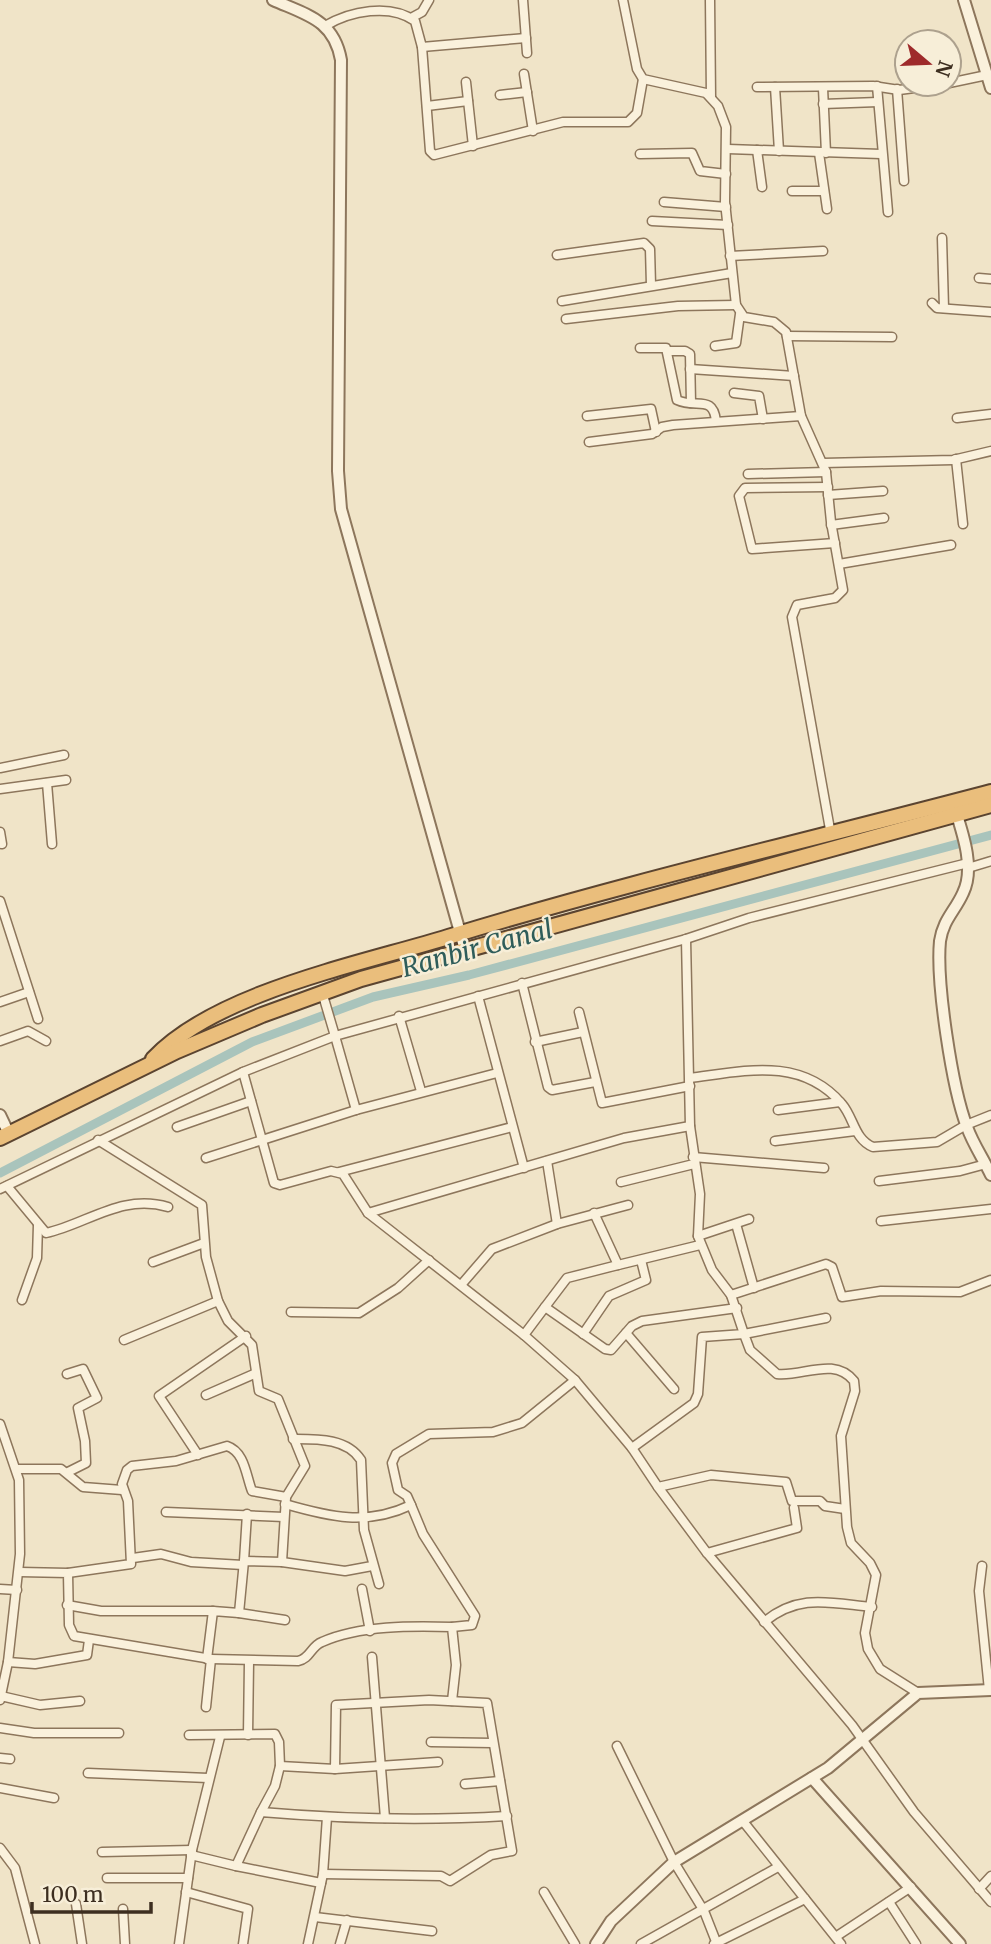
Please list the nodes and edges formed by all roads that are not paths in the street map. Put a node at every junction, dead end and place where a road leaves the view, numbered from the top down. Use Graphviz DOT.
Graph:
graph roads {
  1 [pos="273,0"];
  2 [pos="429,0"];
  3 [pos="523,0"];
  4 [pos="623,0"];
  5 [pos="709,0"];
  6 [pos="964,0"];
  7 [pos="411,18"];
  8 [pos="325,26"];
  9 [pos="526,38"];
  10 [pos="422,47"];
  11 [pos="527,53"];
  12 [pos="524,74"];
  13 [pos="987,75"];
  14 [pos="643,79"];
  15 [pos="963,80"];
  16 [pos="466,82"];
  17 [pos="877,86"];
  18 [pos="757,87"];
  19 [pos="775,87"];
  20 [pos="893,88"];
  21 [pos="991,88"];
  22 [pos="822,89"];
  23 [pos="527,92"];
  24 [pos="500,95"];
  25 [pos="711,97"];
  26 [pos="898,98"];
  27 [pos="468,101"];
  28 [pos="878,102"];
  29 [pos="823,104"];
  30 [pos="426,106"];
  31 [pos="533,131"];
  32 [pos="473,146"];
  33 [pos="728,149"];
  34 [pos="757,150"];
  35 [pos="779,151"];
  36 [pos="822,153"];
  37 [pos="640,154"];
  38 [pos="881,154"];
  39 [pos="726,174"];
  40 [pos="904,181"];
  41 [pos="762,187"];
  42 [pos="792,191"];
  43 [pos="824,191"];
  44 [pos="664,202"];
  45 [pos="726,207"];
  46 [pos="827,209"];
  47 [pos="888,212"];
  48 [pos="652,220"];
  49 [pos="728,225"];
  50 [pos="942,238"];
  51 [pos="823,251"];
  52 [pos="557,255"];
  53 [pos="730,256"];
  54 [pos="732,273"];
  55 [pos="979,278"];
  56 [pos="991,279"];
  57 [pos="651,285"];
  58 [pos="562,301"];
  59 [pos="932,303"];
  60 [pos="736,305"];
  61 [pos="944,308"];
  62 [pos="991,312"];
  63 [pos="740,314"];
  64 [pos="566,319"];
  65 [pos="787,336"];
  66 [pos="892,337"];
  67 [pos="715,346"];
  68 [pos="640,348"];
  69 [pos="667,351"];
  70 [pos="691,369"];
  71 [pos="794,376"];
  72 [pos="734,393"];
  73 [pos="691,403"];
  74 [pos="991,414"];
  75 [pos="587,416"];
  76 [pos="801,416"];
  77 [pos="957,418"];
  78 [pos="763,419"];
  79 [pos="716,421"];
  80 [pos="656,432"];
  81 [pos="589,442"];
  82 [pos="991,451"];
  83 [pos="956,459"];
  84 [pos="825,468"];
  85 [pos="748,474"];
  86 [pos="828,491"];
  87 [pos="883,491"];
  88 [pos="884,518"];
  89 [pos="963,524"];
  90 [pos="831,525"];
  91 [pos="835,543"];
  92 [pos="951,545"];
  93 [pos="839,564"];
  94 [pos="64,755"];
  95 [pos="0,768"];
  96 [pos="66,780"];
  97 [pos="47,783"];
  98 [pos="0,789"];
  99 [pos="991,792"];
  100 [pos="991,805"];
  101 [pos="955,808"];
  102 [pos="0,832"];
  103 [pos="831,835"];
  104 [pos="2,844"];
  105 [pos="52,844"];
  106 [pos="991,861"];
  107 [pos="968,865"];
  108 [pos="0,901"];
  109 [pos="460,933"];
  110 [pos="686,939"];
  111 [pos="465,950"];
  112 [pos="522,983"];
  113 [pos="29,992"];
  114 [pos="478,996"];
  115 [pos="323,998"];
  116 [pos="0,1002"];
  117 [pos="579,1012"];
  118 [pos="399,1016"];
  119 [pos="38,1019"];
  120 [pos="583,1032"];
  121 [pos="335,1036"];
  122 [pos="0,1041"];
  123 [pos="46,1041"];
  124 [pos="535,1042"];
  125 [pos="143,1067"];
  126 [pos="243,1072"];
  127 [pos="497,1073"];
  128 [pos="595,1082"];
  129 [pos="690,1082"];
  130 [pos="421,1091"];
  131 [pos="251,1101"];
  132 [pos="840,1102"];
  133 [pos="356,1110"];
  134 [pos="778,1110"];
  135 [pos="0,1115"];
  136 [pos="991,1115"];
  137 [pos="966,1125"];
  138 [pos="690,1126"];
  139 [pos="177,1127"];
  140 [pos="512,1127"];
  141 [pos="855,1131"];
  142 [pos="4,1136"];
  143 [pos="260,1139"];
  144 [pos="98,1140"];
  145 [pos="775,1141"];
  146 [pos="206,1158"];
  147 [pos="547,1161"];
  148 [pos="693,1161"];
  149 [pos="986,1164"];
  150 [pos="524,1168"];
  151 [pos="824,1168"];
  152 [pos="339,1172"];
  153 [pos="991,1175"];
  154 [pos="879,1181"];
  155 [pos="621,1182"];
  156 [pos="3,1188"];
  157 [pos="628,1205"];
  158 [pos="168,1207"];
  159 [pos="991,1209"];
  160 [pos="368,1213"];
  161 [pos="594,1213"];
  162 [pos="749,1219"];
  163 [pos="881,1221"];
  164 [pos="38,1224"];
  165 [pos="557,1224"];
  166 [pos="736,1224"];
  167 [pos="699,1241"];
  168 [pos="204,1243"];
  169 [pos="429,1260"];
  170 [pos="642,1260"];
  171 [pos="153,1262"];
  172 [pos="618,1265"];
  173 [pos="991,1280"];
  174 [pos="461,1285"];
  175 [pos="754,1288"];
  176 [pos="731,1296"];
  177 [pos="22,1300"];
  178 [pos="218,1301"];
  179 [pos="545,1307"];
  180 [pos="737,1308"];
  181 [pos="291,1312"];
  182 [pos="826,1318"];
  183 [pos="626,1333"];
  184 [pos="583,1334"];
  185 [pos="524,1335"];
  186 [pos="744,1335"];
  187 [pos="246,1336"];
  188 [pos="124,1340"];
  189 [pos="67,1374"];
  190 [pos="254,1374"];
  191 [pos="575,1380"];
  192 [pos="674,1389"];
  193 [pos="205,1395"];
  194 [pos="0,1424"];
  195 [pos="293,1439"];
  196 [pos="632,1448"];
  197 [pos="10,1451"];
  198 [pos="0,1453"];
  199 [pos="198,1455"];
  200 [pos="17,1469"];
  201 [pos="68,1472"];
  202 [pos="658,1487"];
  203 [pos="122,1490"];
  204 [pos="286,1501"];
  205 [pos="411,1505"];
  206 [pos="794,1508"];
  207 [pos="845,1509"];
  208 [pos="166,1513"];
  209 [pos="247,1514"];
  210 [pos="284,1517"];
  211 [pos="363,1519"];
  212 [pos="707,1553"];
  213 [pos="133,1558"];
  214 [pos="282,1562"];
  215 [pos="244,1563"];
  216 [pos="372,1566"];
  217 [pos="982,1566"];
  218 [pos="20,1572"];
  219 [pos="68,1573"];
  220 [pos="379,1584"];
  221 [pos="0,1589"];
  222 [pos="362,1589"];
  223 [pos="17,1590"];
  224 [pos="67,1605"];
  225 [pos="872,1607"];
  226 [pos="213,1611"];
  227 [pos="239,1613"];
  228 [pos="285,1620"];
  229 [pos="764,1622"];
  230 [pos="452,1626"];
  231 [pos="370,1630"];
  232 [pos="89,1640"];
  233 [pos="372,1657"];
  234 [pos="209,1659"];
  235 [pos="8,1662"];
  236 [pos="249,1662"];
  237 [pos="990,1690"];
  238 [pos="918,1693"];
  239 [pos="1,1698"];
  240 [pos="80,1701"];
  241 [pos="452,1701"];
  242 [pos="375,1703"];
  243 [pos="206,1707"];
  244 [pos="0,1728"];
  245 [pos="119,1733"];
  246 [pos="189,1735"];
  247 [pos="248,1735"];
  248 [pos="220,1737"];
  249 [pos="861,1741"];
  250 [pos="431,1742"];
  251 [pos="492,1743"];
  252 [pos="617,1746"];
  253 [pos="438,1762"];
  254 [pos="280,1766"];
  255 [pos="381,1767"];
  256 [pos="335,1769"];
  257 [pos="88,1773"];
  258 [pos="208,1778"];
  259 [pos="812,1778"];
  260 [pos="500,1781"];
  261 [pos="465,1784"];
  262 [pos="0,1788"];
  263 [pos="54,1798"];
  264 [pos="261,1812"];
  265 [pos="507,1816"];
  266 [pos="327,1817"];
  267 [pos="385,1818"];
  268 [pos="742,1820"];
  269 [pos="0,1848"];
  270 [pos="102,1852"];
  271 [pos="192,1853"];
  272 [pos="674,1862"];
  273 [pos="236,1866"];
  274 [pos="778,1867"];
  275 [pos="991,1876"];
  276 [pos="107,1878"];
  277 [pos="188,1878"];
  278 [pos="322,1878"];
  279 [pos="911,1887"];
  280 [pos="979,1889"];
  281 [pos="186,1892"];
  282 [pos="544,1892"];
  283 [pos="806,1899"];
  284 [pos="889,1902"];
  285 [pos="991,1902"];
  286 [pos="76,1904"];
  287 [pos="123,1909"];
  288 [pos="704,1911"];
  289 [pos="315,1917"];
  290 [pos="347,1920"];
  291 [pos="432,1931"];
  292 [pos="839,1940"];
  293 [pos="35,1944"];
  294 [pos="82,1944"];
  295 [pos="125,1944"];
  296 [pos="179,1944"];
  297 [pos="243,1944"];
  298 [pos="308,1944"];
  299 [pos="340,1944"];
  300 [pos="575,1944"];
  301 [pos="596,1944"];
  302 [pos="640,1944"];
  303 [pos="716,1944"];
  304 [pos="916,1944"];
  305 [pos="960,1944"];
  1 -- 8 [label="street"];
  2 -- 7 [label="street"];
  3 -- 9 [label="street"];
  4 -- 14 [label="street"];
  5 -- 25 [label="street"];
  6 -- 13 [label="street"];
  7 -- 8 [label="street"];
  7 -- 10 [label="street"];
  8 -- 109 [label="street"];
  9 -- 10 [label="street"];
  9 -- 11 [label="street"];
  10 -- 30 [label="street"];
  12 -- 23 [label="street"];
  13 -- 15 [label="street"];
  13 -- 21 [label="street"];
  14 -- 25 [label="street"];
  14 -- 31 [label="street"];
  16 -- 27 [label="street"];
  17 -- 20 [label="street"];
  17 -- 22 [label="street"];
  17 -- 28 [label="street"];
  18 -- 19 [label="street"];
  19 -- 22 [label="street"];
  19 -- 35 [label="street"];
  22 -- 29 [label="street"];
  23 -- 24 [label="street"];
  23 -- 31 [label="street"];
  25 -- 33 [label="street"];
  26 -- 40 [label="street"];
  27 -- 30 [label="street"];
  27 -- 32 [label="street"];
  28 -- 29 [label="street"];
  28 -- 38 [label="street"];
  29 -- 36 [label="street"];
  30 -- 32 [label="street"];
  31 -- 32 [label="street"];
  33 -- 34 [label="street"];
  33 -- 39 [label="street"];
  34 -- 35 [label="street"];
  34 -- 41 [label="street"];
  35 -- 36 [label="street"];
  36 -- 38 [label="street"];
  36 -- 43 [label="street"];
  37 -- 39 [label="street"];
  38 -- 47 [label="street"];
  39 -- 45 [label="street"];
  42 -- 43 [label="street"];
  43 -- 46 [label="street"];
  44 -- 45 [label="street"];
  45 -- 49 [label="street"];
  48 -- 49 [label="street"];
  49 -- 53 [label="street"];
  50 -- 61 [label="street"];
  51 -- 53 [label="street"];
  52 -- 57 [label="street"];
  53 -- 54 [label="street"];
  54 -- 57 [label="street"];
  54 -- 60 [label="street"];
  55 -- 56 [label="street"];
  57 -- 58 [label="street"];
  59 -- 61 [label="street"];
  60 -- 63 [label="street"];
  60 -- 64 [label="street"];
  61 -- 62 [label="street"];
  63 -- 65 [label="street"];
  63 -- 67 [label="street"];
  65 -- 66 [label="street"];
  65 -- 71 [label="street"];
  68 -- 69 [label="street"];
  69 -- 70 [label="street"];
  69 -- 73 [label="street"];
  70 -- 71 [label="street"];
  70 -- 73 [label="street"];
  71 -- 76 [label="street"];
  72 -- 78 [label="street"];
  73 -- 79 [label="street"];
  74 -- 77 [label="street"];
  75 -- 80 [label="street"];
  76 -- 78 [label="street"];
  76 -- 84 [label="street"];
  78 -- 79 [label="street"];
  79 -- 80 [label="street"];
  80 -- 81 [label="street"];
  82 -- 83 [label="street"];
  83 -- 84 [label="street"];
  83 -- 89 [label="street"];
  84 -- 85 [label="street"];
  84 -- 86 [label="street"];
  86 -- 87 [label="street"];
  86 -- 90 [label="street"];
  86 -- 91 [label="street"];
  88 -- 90 [label="street"];
  90 -- 91 [label="street"];
  91 -- 93 [label="street"];
  92 -- 93 [label="street"];
  93 -- 103 [label="street"];
  94 -- 95 [label="street"];
  96 -- 97 [label="street"];
  97 -- 98 [label="street"];
  97 -- 105 [label="street"];
  99 -- 101 [label="highway"];
  100 -- 101 [label="highway"];
  101 -- 103 [label="highway"];
  101 -- 107 [label="street"];
  101 -- 111 [label="highway"];
  102 -- 104 [label="street"];
  103 -- 109 [label="highway"];
  106 -- 107 [label="street"];
  107 -- 110 [label="street"];
  107 -- 137 [label="street"];
  108 -- 113 [label="street"];
  109 -- 111 [label="street"];
  109 -- 125 [label="highway"];
  110 -- 112 [label="street"];
  110 -- 129 [label="street"];
  111 -- 115 [label="highway"];
  112 -- 114 [label="street"];
  112 -- 124 [label="street"];
  113 -- 116 [label="street"];
  113 -- 119 [label="street"];
  114 -- 118 [label="street"];
  114 -- 127 [label="street"];
  115 -- 121 [label="street"];
  115 -- 125 [label="highway"];
  117 -- 120 [label="street"];
  118 -- 121 [label="street"];
  118 -- 130 [label="street"];
  120 -- 124 [label="street"];
  120 -- 128 [label="street"];
  121 -- 126 [label="street"];
  121 -- 133 [label="street"];
  122 -- 123 [label="street"];
  124 -- 128 [label="street"];
  125 -- 142 [label="highway"];
  126 -- 131 [label="street"];
  126 -- 144 [label="street"];
  127 -- 130 [label="street"];
  127 -- 140 [label="street"];
  128 -- 129 [label="street"];
  129 -- 132 [label="street"];
  129 -- 138 [label="street"];
  130 -- 133 [label="street"];
  131 -- 139 [label="street"];
  131 -- 143 [label="street"];
  132 -- 134 [label="street"];
  132 -- 141 [label="street"];
  133 -- 143 [label="street"];
  135 -- 142 [label="street"];
  136 -- 137 [label="street"];
  137 -- 141 [label="street"];
  137 -- 149 [label="street"];
  138 -- 147 [label="street"];
  138 -- 148 [label="street"];
  140 -- 150 [label="street"];
  140 -- 152 [label="street"];
  141 -- 145 [label="street"];
  143 -- 146 [label="street"];
  143 -- 152 [label="street"];
  144 -- 156 [label="street"];
  144 -- 168 [label="street"];
  147 -- 150 [label="street"];
  147 -- 165 [label="street"];
  148 -- 151 [label="street"];
  148 -- 155 [label="street"];
  148 -- 167 [label="street"];
  149 -- 153 [label="street"];
  149 -- 154 [label="street"];
  150 -- 160 [label="street"];
  152 -- 160 [label="street"];
  156 -- 164 [label="street"];
  157 -- 161 [label="street"];
  158 -- 164 [label="street"];
  159 -- 163 [label="street"];
  160 -- 169 [label="street"];
  161 -- 165 [label="street"];
  161 -- 172 [label="street"];
  162 -- 166 [label="street"];
  164 -- 177 [label="street"];
  165 -- 174 [label="street"];
  166 -- 167 [label="street"];
  166 -- 175 [label="street"];
  167 -- 170 [label="street"];
  167 -- 176 [label="street"];
  168 -- 171 [label="street"];
  168 -- 178 [label="street"];
  169 -- 174 [label="street"];
  169 -- 181 [label="street"];
  170 -- 172 [label="street"];
  170 -- 184 [label="street"];
  172 -- 179 [label="street"];
  173 -- 175 [label="street"];
  174 -- 185 [label="street"];
  175 -- 176 [label="street"];
  176 -- 180 [label="street"];
  178 -- 187 [label="street"];
  178 -- 188 [label="street"];
  179 -- 184 [label="street"];
  179 -- 185 [label="street"];
  180 -- 183 [label="street"];
  180 -- 186 [label="street"];
  182 -- 186 [label="street"];
  183 -- 184 [label="street"];
  183 -- 192 [label="street"];
  185 -- 191 [label="street"];
  186 -- 196 [label="street"];
  186 -- 207 [label="street"];
  187 -- 190 [label="street"];
  187 -- 199 [label="street"];
  189 -- 201 [label="street"];
  190 -- 193 [label="street"];
  190 -- 195 [label="street"];
  191 -- 196 [label="street"];
  191 -- 205 [label="street"];
  194 -- 197 [label="street"];
  195 -- 204 [label="street"];
  195 -- 211 [label="street"];
  196 -- 202 [label="street"];
  197 -- 198 [label="street"];
  197 -- 200 [label="street"];
  199 -- 203 [label="street"];
  199 -- 204 [label="street"];
  200 -- 201 [label="street"];
  200 -- 218 [label="street"];
  201 -- 203 [label="street"];
  202 -- 207 [label="street"];
  202 -- 212 [label="street"];
  203 -- 213 [label="street"];
  204 -- 210 [label="street"];
  204 -- 211 [label="street"];
  205 -- 211 [label="street"];
  205 -- 230 [label="street"];
  206 -- 212 [label="street"];
  207 -- 225 [label="street"];
  208 -- 209 [label="street"];
  209 -- 210 [label="street"];
  209 -- 215 [label="street"];
  210 -- 214 [label="street"];
  211 -- 216 [label="street"];
  212 -- 229 [label="street"];
  213 -- 215 [label="street"];
  213 -- 219 [label="street"];
  214 -- 215 [label="street"];
  214 -- 216 [label="street"];
  215 -- 227 [label="street"];
  216 -- 220 [label="street"];
  217 -- 237 [label="street"];
  218 -- 219 [label="street"];
  218 -- 223 [label="street"];
  219 -- 224 [label="street"];
  221 -- 223 [label="street"];
  222 -- 231 [label="street"];
  223 -- 235 [label="street"];
  224 -- 226 [label="street"];
  224 -- 232 [label="street"];
  225 -- 229 [label="street"];
  225 -- 238 [label="street"];
  226 -- 227 [label="street"];
  226 -- 234 [label="street"];
  227 -- 228 [label="street"];
  229 -- 249 [label="street"];
  230 -- 231 [label="street"];
  230 -- 241 [label="street"];
  231 -- 236 [label="street"];
  232 -- 234 [label="street"];
  232 -- 235 [label="street"];
  233 -- 242 [label="street"];
  234 -- 236 [label="street"];
  234 -- 243 [label="street"];
  235 -- 239 [label="street"];
  236 -- 247 [label="street"];
  237 -- 238 [label="street"];
  238 -- 249 [label="street"];
  239 -- 240 [label="street"];
  241 -- 242 [label="street"];
  241 -- 251 [label="street"];
  242 -- 255 [label="street"];
  242 -- 256 [label="street"];
  244 -- 245 [label="street"];
  246 -- 248 [label="street"];
  247 -- 248 [label="street"];
  247 -- 254 [label="street"];
  248 -- 258 [label="street"];
  249 -- 259 [label="street"];
  249 -- 280 [label="street"];
  250 -- 251 [label="street"];
  251 -- 260 [label="street"];
  252 -- 272 [label="street"];
  253 -- 255 [label="street"];
  254 -- 256 [label="street"];
  254 -- 264 [label="street"];
  255 -- 256 [label="street"];
  255 -- 267 [label="street"];
  257 -- 258 [label="street"];
  258 -- 271 [label="street"];
  259 -- 268 [label="street"];
  259 -- 279 [label="street"];
  260 -- 261 [label="street"];
  260 -- 265 [label="street"];
  262 -- 263 [label="street"];
  264 -- 266 [label="street"];
  264 -- 273 [label="street"];
  265 -- 267 [label="street"];
  265 -- 278 [label="street"];
  266 -- 267 [label="street"];
  266 -- 278 [label="street"];
  268 -- 272 [label="street"];
  268 -- 274 [label="street"];
  269 -- 293 [label="street"];
  270 -- 271 [label="street"];
  271 -- 273 [label="street"];
  271 -- 277 [label="street"];
  272 -- 288 [label="street"];
  272 -- 301 [label="street"];
  273 -- 278 [label="street"];
  274 -- 283 [label="street"];
  274 -- 288 [label="street"];
  275 -- 280 [label="street"];
  276 -- 277 [label="street"];
  277 -- 281 [label="street"];
  278 -- 289 [label="street"];
  279 -- 284 [label="street"];
  279 -- 305 [label="street"];
  280 -- 285 [label="street"];
  281 -- 296 [label="street"];
  281 -- 297 [label="street"];
  282 -- 300 [label="street"];
  283 -- 292 [label="street"];
  283 -- 303 [label="street"];
  284 -- 292 [label="street"];
  284 -- 304 [label="street"];
  286 -- 294 [label="street"];
  287 -- 295 [label="street"];
  288 -- 302 [label="street"];
  288 -- 303 [label="street"];
  289 -- 290 [label="street"];
  289 -- 298 [label="street"];
  290 -- 291 [label="street"];
  290 -- 299 [label="street"];
}
